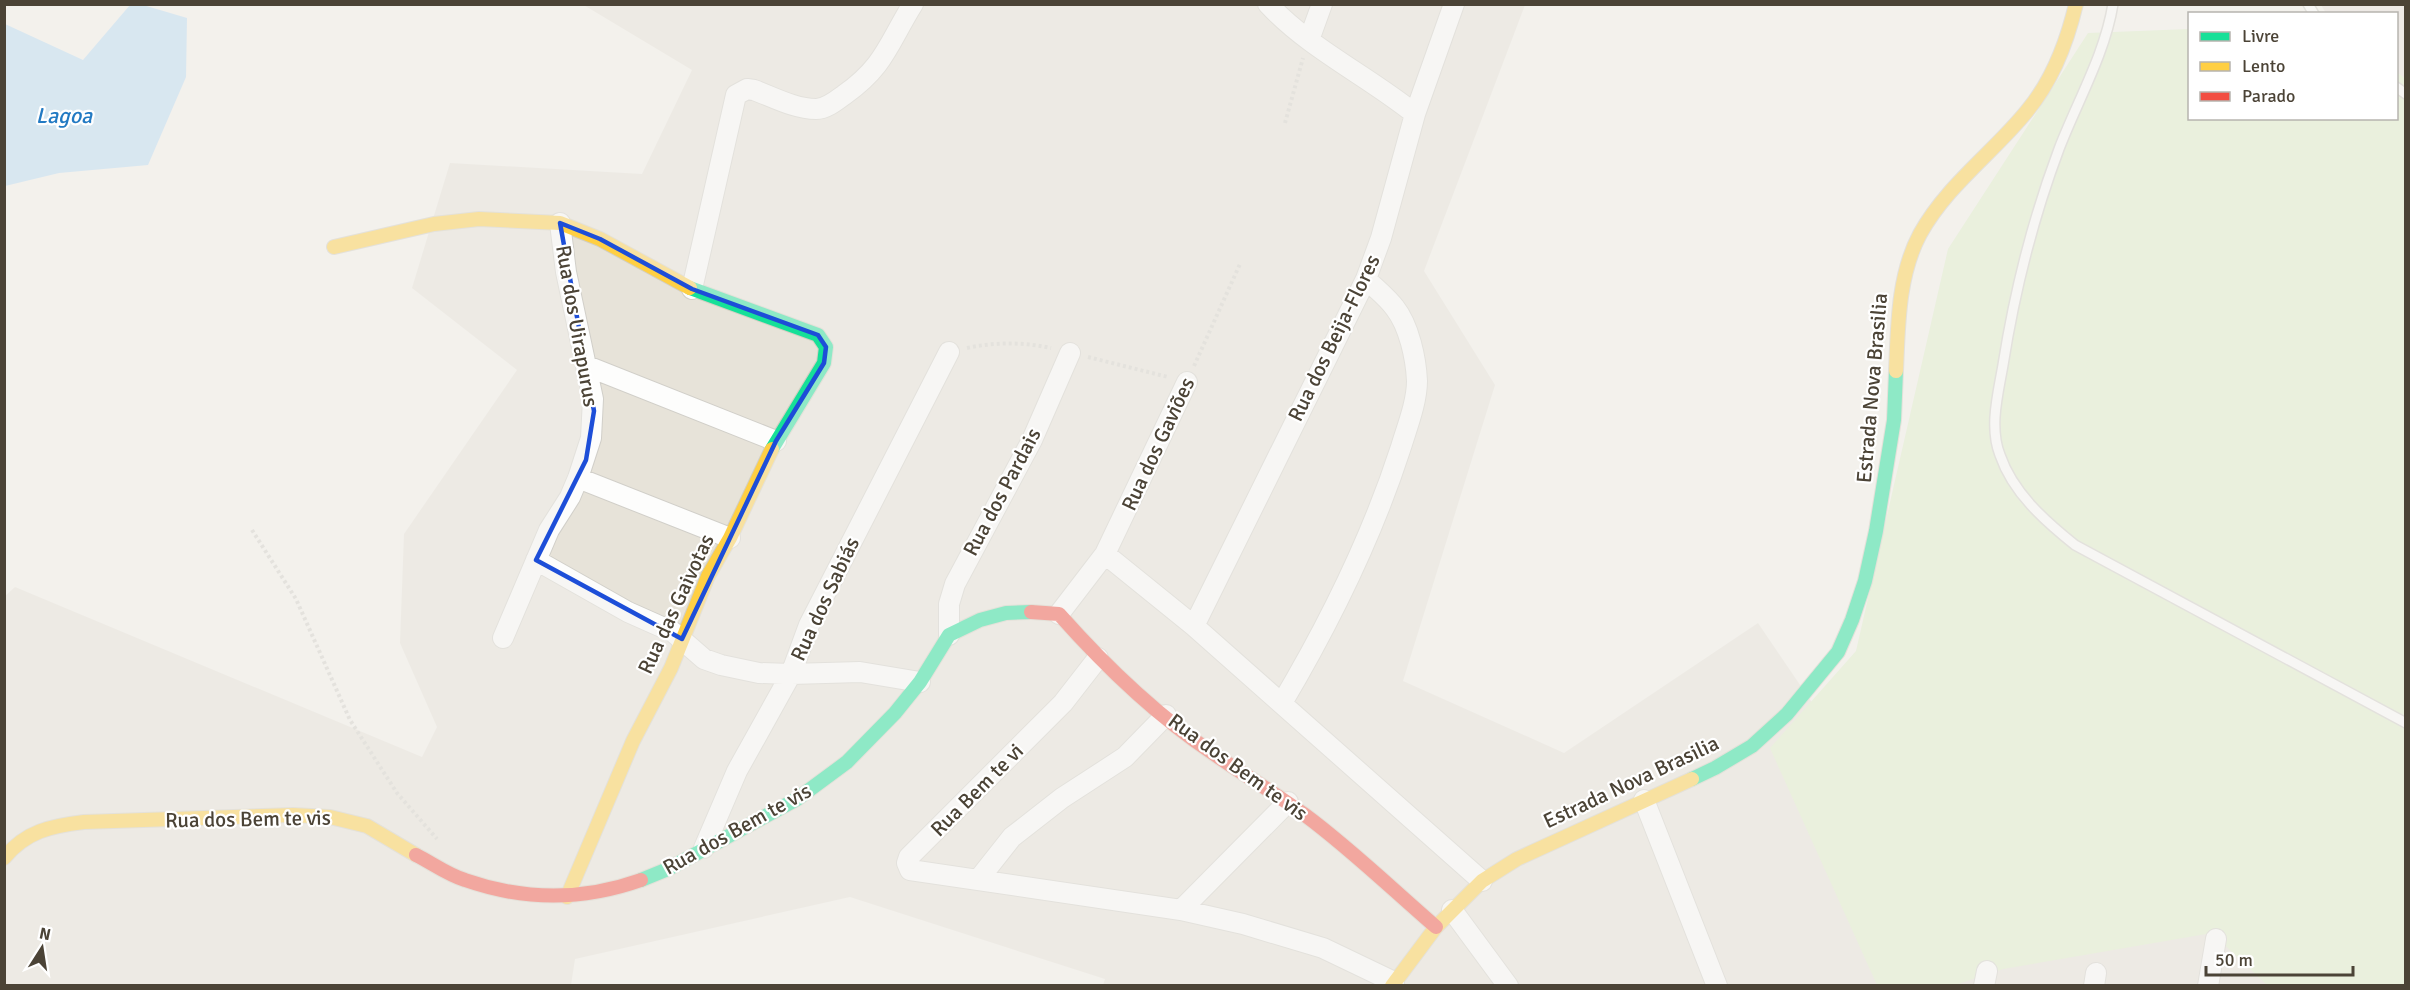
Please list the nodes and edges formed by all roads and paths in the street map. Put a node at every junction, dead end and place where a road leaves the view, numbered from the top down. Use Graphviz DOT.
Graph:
graph roads {
  1 [pos="913,4"];
  2 [pos="1269,4"];
  3 [pos="1322,4"];
  4 [pos="1454,4"];
  5 [pos="2076,4"];
  6 [pos="2113,4"];
  7 [pos="1309,40"];
  8 [pos="1415,114"];
  9 [pos="1285,123"];
  10 [pos="560,223"];
  11 [pos="334,247"];
  12 [pos="1240,264"];
  13 [pos="1366,279"];
  14 [pos="693,289"];
  15 [pos="818,335"];
  16 [pos="949,352"];
  17 [pos="1070,353"];
  18 [pos="587,366"];
  19 [pos="1187,382"];
  20 [pos="776,441"];
  21 [pos="578,478"];
  22 [pos="252,530"];
  23 [pos="730,538"];
  24 [pos="1105,555"];
  25 [pos="536,560"];
  26 [pos="1059,614"];
  27 [pos="1194,626"];
  28 [pos="949,635"];
  29 [pos="503,638"];
  30 [pos="682,639"];
  31 [pos="1098,658"];
  32 [pos="791,674"];
  33 [pos="920,682"];
  34 [pos="1282,703"];
  35 [pos="1166,715"];
  36 [pos="2406,723"];
  37 [pos="1644,800"];
  38 [pos="1288,802"];
  39 [pos="444,845"];
  40 [pos="705,848"];
  41 [pos="4,858"];
  42 [pos="978,880"];
  43 [pos="1482,881"];
  44 [pos="567,897"];
  45 [pos="1180,910"];
  46 [pos="1452,910"];
  47 [pos="1436,927"];
  48 [pos="2216,939"];
  49 [pos="1393,984"];
  50 [pos="1508,986"];
  51 [pos="1717,986"];
  52 [pos="2208,986"];
  1 -- 14 [label="street"];
  2 -- 7 [label="street"];
  3 -- 7 [label="street"];
  4 -- 8 [label="street, Rua dos Beija-Flores"];
  5 -- 37 [label="street, Estrada Nova Brasilia"];
  6 -- 36 [label="lane"];
  7 -- 8 [label="street"];
  7 -- 9 [label="path"];
  8 -- 13 [label="street, Rua dos Beija-Flores"];
  10 -- 11 [label="street, Rua dos Uirapurus"];
  10 -- 14 [label="street, Rua dos Uirapurus"];
  10 -- 18 [label="street, Rua dos Uirapurus"];
  12 -- 19 [label="path, Rua dos Gaviões"];
  13 -- 27 [label="street, Rua dos Beija-Flores"];
  13 -- 34 [label="street"];
  14 -- 15 [label="street, Rua dos Uirapurus"];
  15 -- 20 [label="street, Rua das Gaivotas"];
  16 -- 32 [label="street, Rua dos Sabiás"];
  17 -- 28 [label="street, Rua dos Pardais"];
  18 -- 20 [label="street"];
  18 -- 21 [label="street, Rua dos Uirapurus"];
  19 -- 24 [label="street, Rua dos Gaviões"];
  20 -- 23 [label="street, Rua das Gaivotas"];
  21 -- 23 [label="street"];
  21 -- 25 [label="street, Rua dos Uirapurus"];
  22 -- 39 [label="path"];
  23 -- 30 [label="street, Rua das Gaivotas"];
  24 -- 26 [label="street, Rua dos Gaviões"];
  24 -- 27 [label="street"];
  25 -- 29 [label="street, Rua dos Uirapurus"];
  25 -- 30 [label="street"];
  26 -- 28 [label="street"];
  26 -- 31 [label="street, Rua dos Bem te vis"];
  27 -- 34 [label="street"];
  28 -- 33 [label="street, Rua dos Bem te vis"];
  30 -- 32 [label="street"];
  30 -- 44 [label="street, Rua das Gaivotas"];
  31 -- 35 [label="street, Rua dos Bem te vis"];
  31 -- 42 [label="street, Rua Bem te vi"];
  32 -- 33 [label="street"];
  32 -- 40 [label="street, Rua dos Sabiás"];
  33 -- 40 [label="street, Rua dos Bem te vis"];
  34 -- 43 [label="street"];
  35 -- 38 [label="street, Rua dos Bem te vis"];
  35 -- 42 [label="street"];
  37 -- 43 [label="street, Estrada Nova Brasilia"];
  37 -- 51 [label="street"];
  38 -- 45 [label="street"];
  38 -- 47 [label="street, Rua dos Bem te vis"];
  40 -- 44 [label="street, Rua dos Bem te vis"];
  41 -- 44 [label="street, Rua dos Bem te vis"];
  42 -- 45 [label="street, Rua Bem te vi"];
  43 -- 46 [label="street, Estrada Nova Brasilia"];
  45 -- 49 [label="street, Rua Bem te vi"];
  46 -- 47 [label="street, Estrada Nova Brasilia"];
  46 -- 50 [label="street"];
  47 -- 49 [label="street, Estrada Nova Brasilia"];
  48 -- 52 [label="street"];
}
